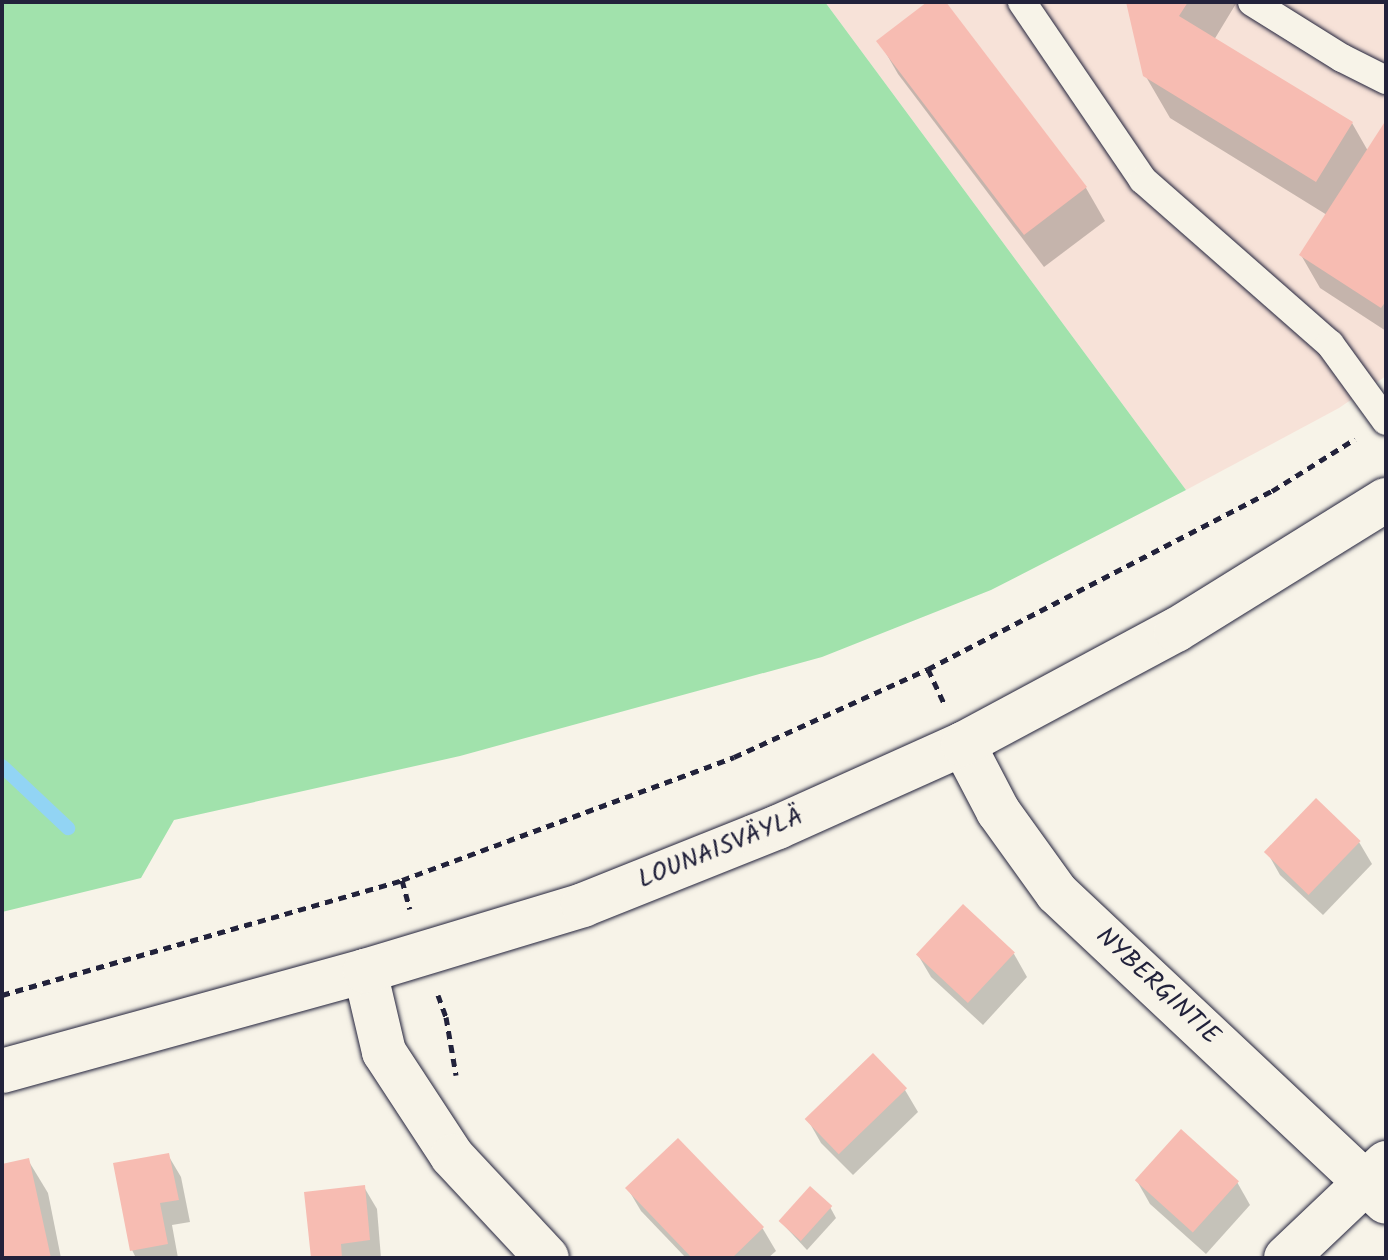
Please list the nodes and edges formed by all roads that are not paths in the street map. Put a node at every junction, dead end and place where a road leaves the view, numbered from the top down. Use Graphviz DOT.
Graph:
graph roads {
  1 [pos="1022,2"];
  2 [pos="1252,2"];
  3 [pos="1386,80"];
  4 [pos="1386,420"];
  5 [pos="1386,500"];
  6 [pos="963,744"];
  7 [pos="365,971"];
  8 [pos="2,1071"];
  9 [pos="1379,1182"];
  10 [pos="547,1258"];
  11 [pos="1286,1258"];
  1 -- 4 [label="lane"];
  2 -- 3 [label="lane"];
  5 -- 6 [label="street, LOUNAISVÄYLÄ"];
  6 -- 7 [label="street, LOUNAISVÄYLÄ"];
  6 -- 9 [label="street, NYBERGINTIE"];
  7 -- 8 [label="street, LOUNAISVÄYLÄ"];
  7 -- 10 [label="street"];
  9 -- 11 [label="street"];
}
